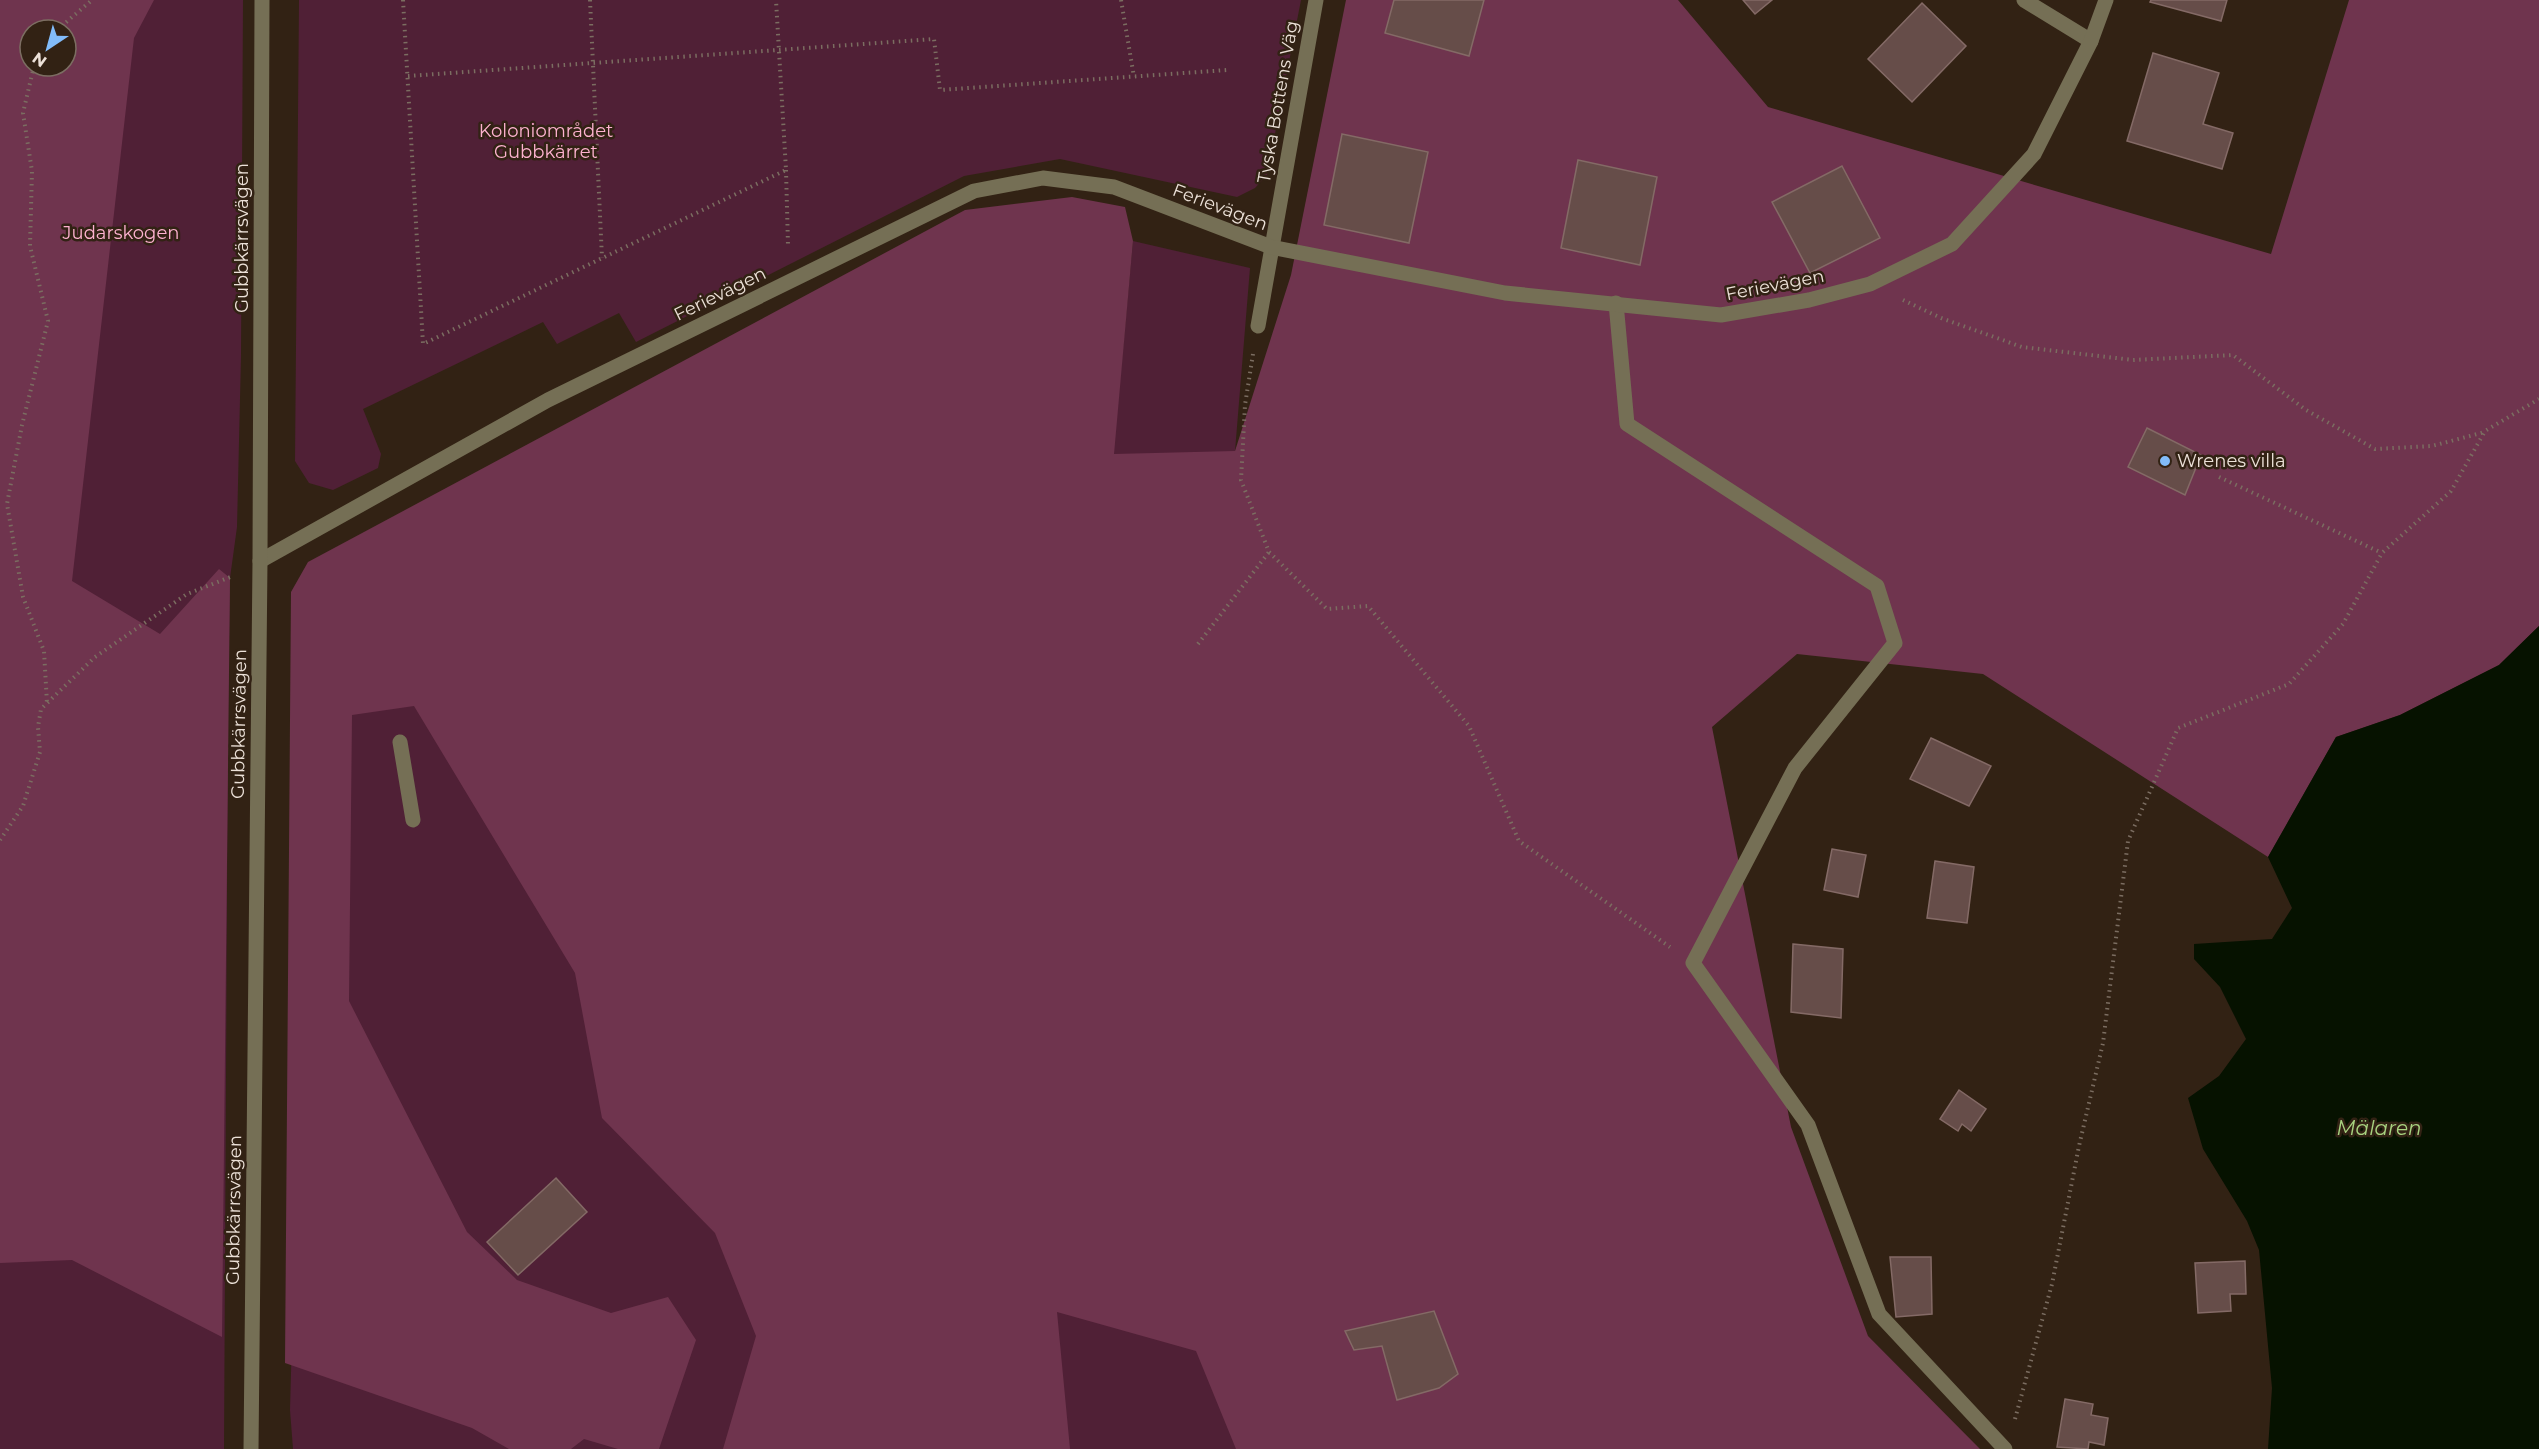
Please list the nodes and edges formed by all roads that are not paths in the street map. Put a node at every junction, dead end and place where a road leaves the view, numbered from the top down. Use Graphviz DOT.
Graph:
graph roads {
  1 [pos="262,0"];
  2 [pos="1316,0"];
  3 [pos="2024,0"];
  4 [pos="2106,0"];
  5 [pos="2091,41"];
  6 [pos="1271,247"];
  7 [pos="1616,303"];
  8 [pos="1258,326"];
  9 [pos="260,561"];
  10 [pos="400,742"];
  11 [pos="413,820"];
  12 [pos="251,1449"];
  13 [pos="2005,1449"];
  1 -- 9 [label="street, Gubbkärrsvägen"];
  2 -- 6 [label="street, Tyska Bottens Väg"];
  3 -- 5 [label="street"];
  4 -- 5 [label="street, Ferievägen"];
  5 -- 7 [label="street, Ferievägen"];
  6 -- 7 [label="street, Ferievägen"];
  6 -- 8 [label="street, Tyska Bottens Väg"];
  6 -- 9 [label="street, Ferievägen"];
  7 -- 13 [label="street"];
  9 -- 12 [label="street, Gubbkärrsvägen"];
  10 -- 11 [label="street"];
}
